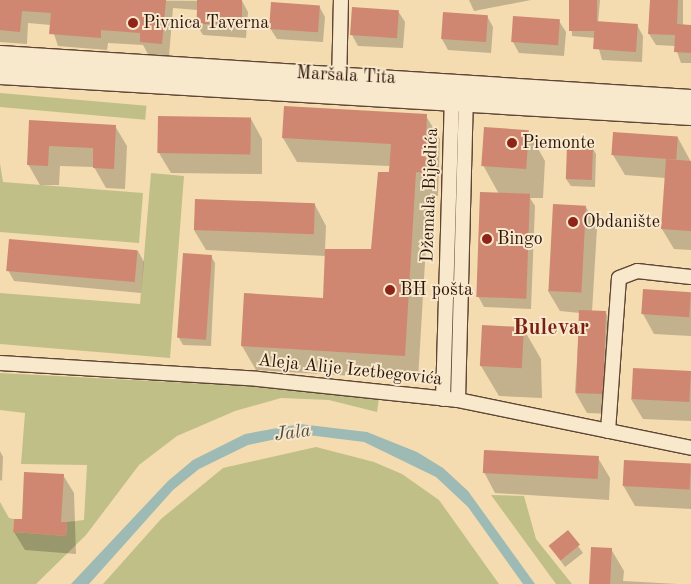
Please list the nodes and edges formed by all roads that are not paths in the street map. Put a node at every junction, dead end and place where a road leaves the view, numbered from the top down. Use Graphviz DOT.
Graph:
graph roads {
  1 [pos="341,0"];
  2 [pos="0,56"];
  3 [pos="38,69"];
  4 [pos="0,74"];
  5 [pos="338,84"];
  6 [pos="459,93"];
  7 [pos="691,100"];
  8 [pos="691,115"];
  9 [pos="691,277"];
  10 [pos="0,363"];
  11 [pos="442,399"];
  12 [pos="458,400"];
  13 [pos="608,431"];
  14 [pos="691,448"];
  1 -- 5 [label="street"];
  2 -- 3 [label="main road, Maršala Tita"];
  3 -- 4 [label="main road, Maršala Tita"];
  3 -- 5 [label="main road, Maršala Tita"];
  5 -- 6 [label="main road, Maršala Tita"];
  6 -- 7 [label="main road, Maršala Tita"];
  6 -- 8 [label="main road, Maršala Tita"];
  6 -- 11 [label="street, Džemala Bijedića"];
  6 -- 12 [label="street, Džemala Bijedića"];
  9 -- 13 [label="street"];
  10 -- 11 [label="street, Aleja Alije Izetbegovića"];
  11 -- 12 [label="street, Aleja Alije Izetbegovića"];
  12 -- 13 [label="street, Aleja Alije Izetbegovića"];
  13 -- 14 [label="street, Aleja Alije Izetbegovića"];
}
